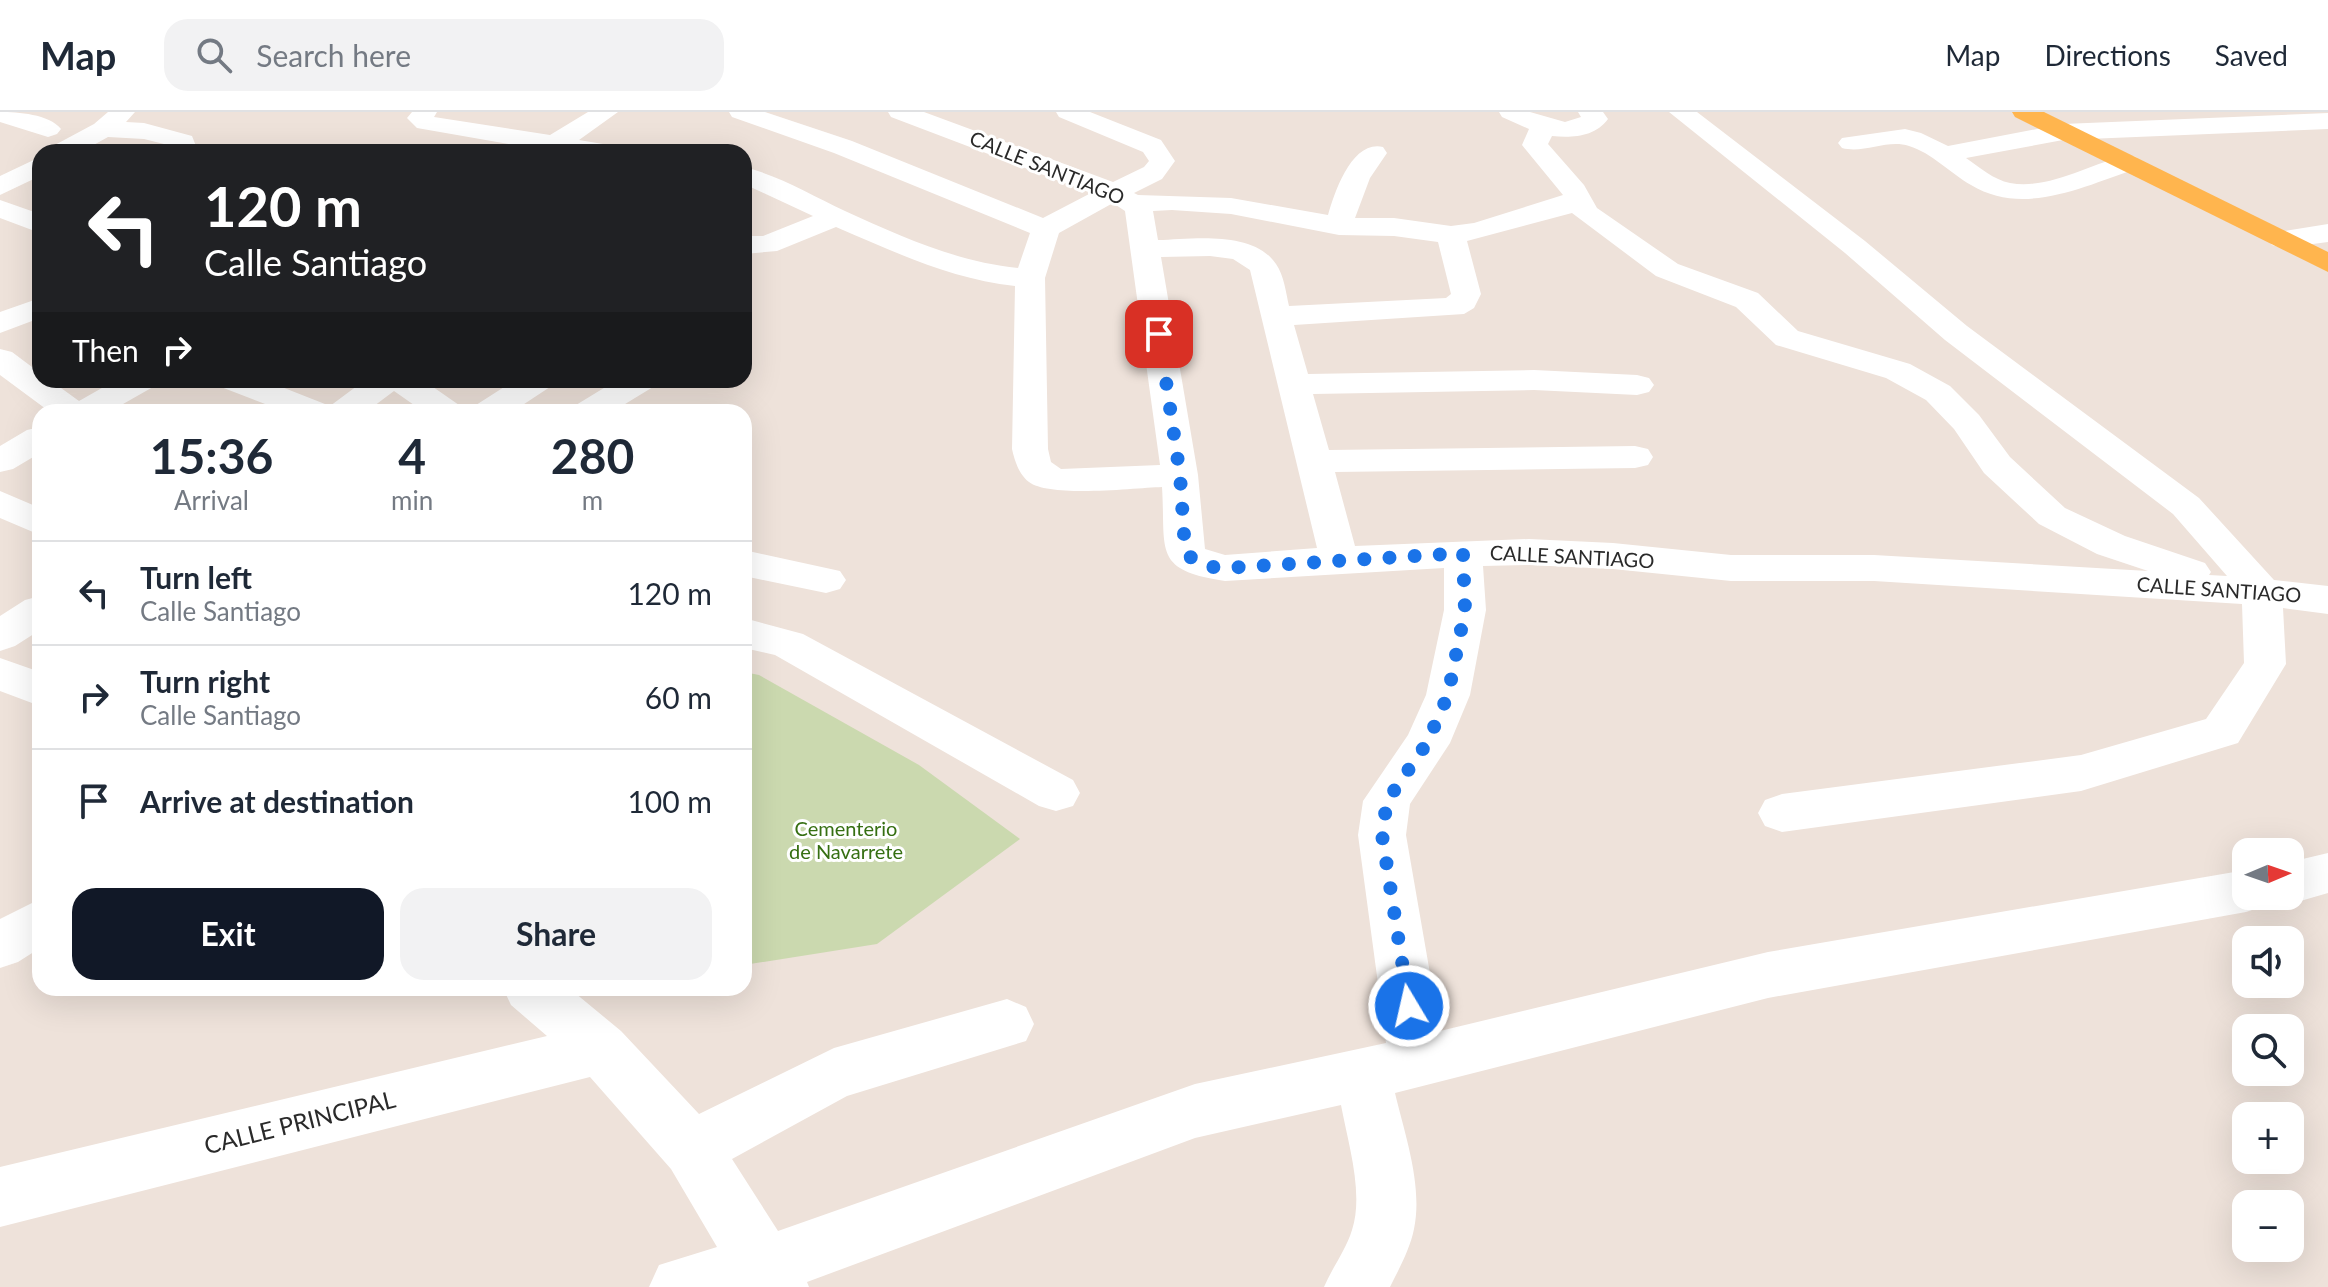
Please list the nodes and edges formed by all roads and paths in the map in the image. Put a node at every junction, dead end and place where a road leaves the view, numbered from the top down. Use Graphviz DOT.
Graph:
graph roads {
  1 [pos="123,112"];
  2 [pos="174,112"];
  3 [pos="425,112"];
  4 [pos="522,112"];
  5 [pos="606,112"];
  6 [pos="741,112"];
  7 [pos="1068,112"];
  8 [pos="1511,112"];
  9 [pos="1590,112"];
  10 [pos="1681,112"];
  11 [pos="2024,112"];
  12 [pos="0,114"];
  13 [pos="897,120"];
  14 [pos="2328,121"];
  15 [pos="1547,126"];
  16 [pos="48,129"];
  17 [pos="103,129"];
  18 [pos="144,131"];
  19 [pos="2063,132"];
  20 [pos="485,133"];
  21 [pos="1851,143"];
  22 [pos="76,144"];
  23 [pos="183,144"];
  24 [pos="530,144"];
  25 [pos="554,144"];
  26 [pos="843,147"];
  27 [pos="1374,153"];
  28 [pos="1941,155"];
  29 [pos="2127,163"];
  30 [pos="32,169"];
  31 [pos="753,178"];
  32 [pos="0,187"];
  33 [pos="1576,196"];
  34 [pos="1125,198"];
  35 [pos="0,208"];
  36 [pos="836,217"];
  37 [pos="32,218"];
  38 [pos="1339,226"];
  39 [pos="1046,229"];
  40 [pos="2328,233"];
  41 [pos="1451,235"];
  42 [pos="2282,239"];
  43 [pos="752,245"];
  44 [pos="1147,249"];
  45 [pos="2328,263"];
  46 [pos="1030,278"];
  47 [pos="32,310"];
  48 [pos="1276,316"];
  49 [pos="0,323"];
  50 [pos="1293,384"];
  51 [pos="1637,385"];
  52 [pos="45,388"];
  53 [pos="127,388"];
  54 [pos="254,388"];
  55 [pos="376,388"];
  56 [pos="412,388"];
  57 [pos="526,388"];
  58 [pos="628,388"];
  59 [pos="63,404"];
  60 [pos="98,404"];
  61 [pos="296,404"];
  62 [pos="355,404"];
  63 [pos="436,404"];
  64 [pos="500,404"];
  65 [pos="601,404"];
  66 [pos="32,443"];
  67 [pos="1635,457"];
  68 [pos="0,461"];
  69 [pos="1313,461"];
  70 [pos="1180,475"];
  71 [pos="0,503"];
  72 [pos="32,519"];
  73 [pos="1463,553"];
  74 [pos="1339,559"];
  75 [pos="752,565"];
  76 [pos="826,580"];
  77 [pos="2262,592"];
  78 [pos="2328,600"];
  79 [pos="32,615"];
  80 [pos="752,635"];
  81 [pos="0,636"];
  82 [pos="0,673"];
  83 [pos="32,687"];
  84 [pos="1056,793"];
  85 [pos="1782,813"];
  86 [pos="2328,873"];
  87 [pos="2304,879"];
  88 [pos="2232,893"];
  89 [pos="32,926"];
  90 [pos="0,946"];
  91 [pos="539,996"];
  92 [pos="1007,1024"];
  93 [pos="601,1049"];
  94 [pos="1390,1068"];
  95 [pos="692,1149"];
  96 [pos="0,1197"];
  97 [pos="772,1277"];
  98 [pos="681,1287"];
  99 [pos="1356,1287"];
  1 -- 17 [label="street"];
  2 -- 18 [label="street"];
  3 -- 20 [label="street"];
  4 -- 20 [label="street"];
  5 -- 25 [label="street"];
  6 -- 26 [label="street"];
  7 -- 34 [label="street"];
  8 -- 15 [label="street"];
  9 -- 15 [label="street"];
  10 -- 77 [label="street"];
  11 -- 19 [label="main road"];
  12 -- 16 [label="street"];
  13 -- 26 [label="street"];
  13 -- 34 [label="street, CALLE SANTIAGO"];
  14 -- 19 [label="street"];
  15 -- 33 [label="street"];
  17 -- 18 [label="street"];
  17 -- 22 [label="street"];
  18 -- 23 [label="street"];
  19 -- 28 [label="street"];
  19 -- 29 [label="main road"];
  20 -- 24 [label="street"];
  21 -- 28 [label="street"];
  26 -- 31 [label="street"];
  26 -- 39 [label="street"];
  27 -- 38 [label="street"];
  28 -- 29 [label="street"];
  29 -- 42 [label="main road"];
  30 -- 32 [label="street"];
  31 -- 36 [label="street"];
  33 -- 41 [label="street"];
  33 -- 77 [label="street"];
  34 -- 38 [label="street"];
  34 -- 39 [label="street"];
  34 -- 44 [label="street, CALLE SANTIAGO"];
  35 -- 37 [label="street"];
  36 -- 43 [label="street"];
  36 -- 46 [label="street"];
  38 -- 41 [label="street"];
  39 -- 46 [label="street"];
  40 -- 42 [label="street"];
  41 -- 48 [label="street"];
  42 -- 45 [label="main road"];
  44 -- 48 [label="street"];
  44 -- 70 [label="street, CALLE SANTIAGO"];
  46 -- 70 [label="street"];
  47 -- 49 [label="street"];
  48 -- 50 [label="street"];
  50 -- 51 [label="street"];
  50 -- 69 [label="street"];
  52 -- 59 [label="street"];
  53 -- 60 [label="street"];
  54 -- 61 [label="street"];
  55 -- 62 [label="street"];
  56 -- 63 [label="street"];
  57 -- 64 [label="street"];
  58 -- 65 [label="street"];
  66 -- 68 [label="street"];
  67 -- 69 [label="street"];
  69 -- 74 [label="street"];
  70 -- 74 [label="street, CALLE SANTIAGO"];
  71 -- 72 [label="street"];
  73 -- 74 [label="street, CALLE SANTIAGO"];
  73 -- 77 [label="street, CALLE SANTIAGO"];
  73 -- 94 [label="street"];
  75 -- 76 [label="street"];
  77 -- 78 [label="street, CALLE SANTIAGO"];
  77 -- 85 [label="street"];
  79 -- 81 [label="street"];
  80 -- 84 [label="street"];
  82 -- 83 [label="street"];
  86 -- 87 [label="street"];
  88 -- 94 [label="street"];
  89 -- 90 [label="street"];
  91 -- 93 [label="street"];
  92 -- 95 [label="street"];
  93 -- 95 [label="street"];
  93 -- 96 [label="street, CALLE PRINCIPAL"];
  94 -- 97 [label="street"];
  94 -- 99 [label="street"];
  95 -- 97 [label="street"];
  97 -- 98 [label="street"];
}
